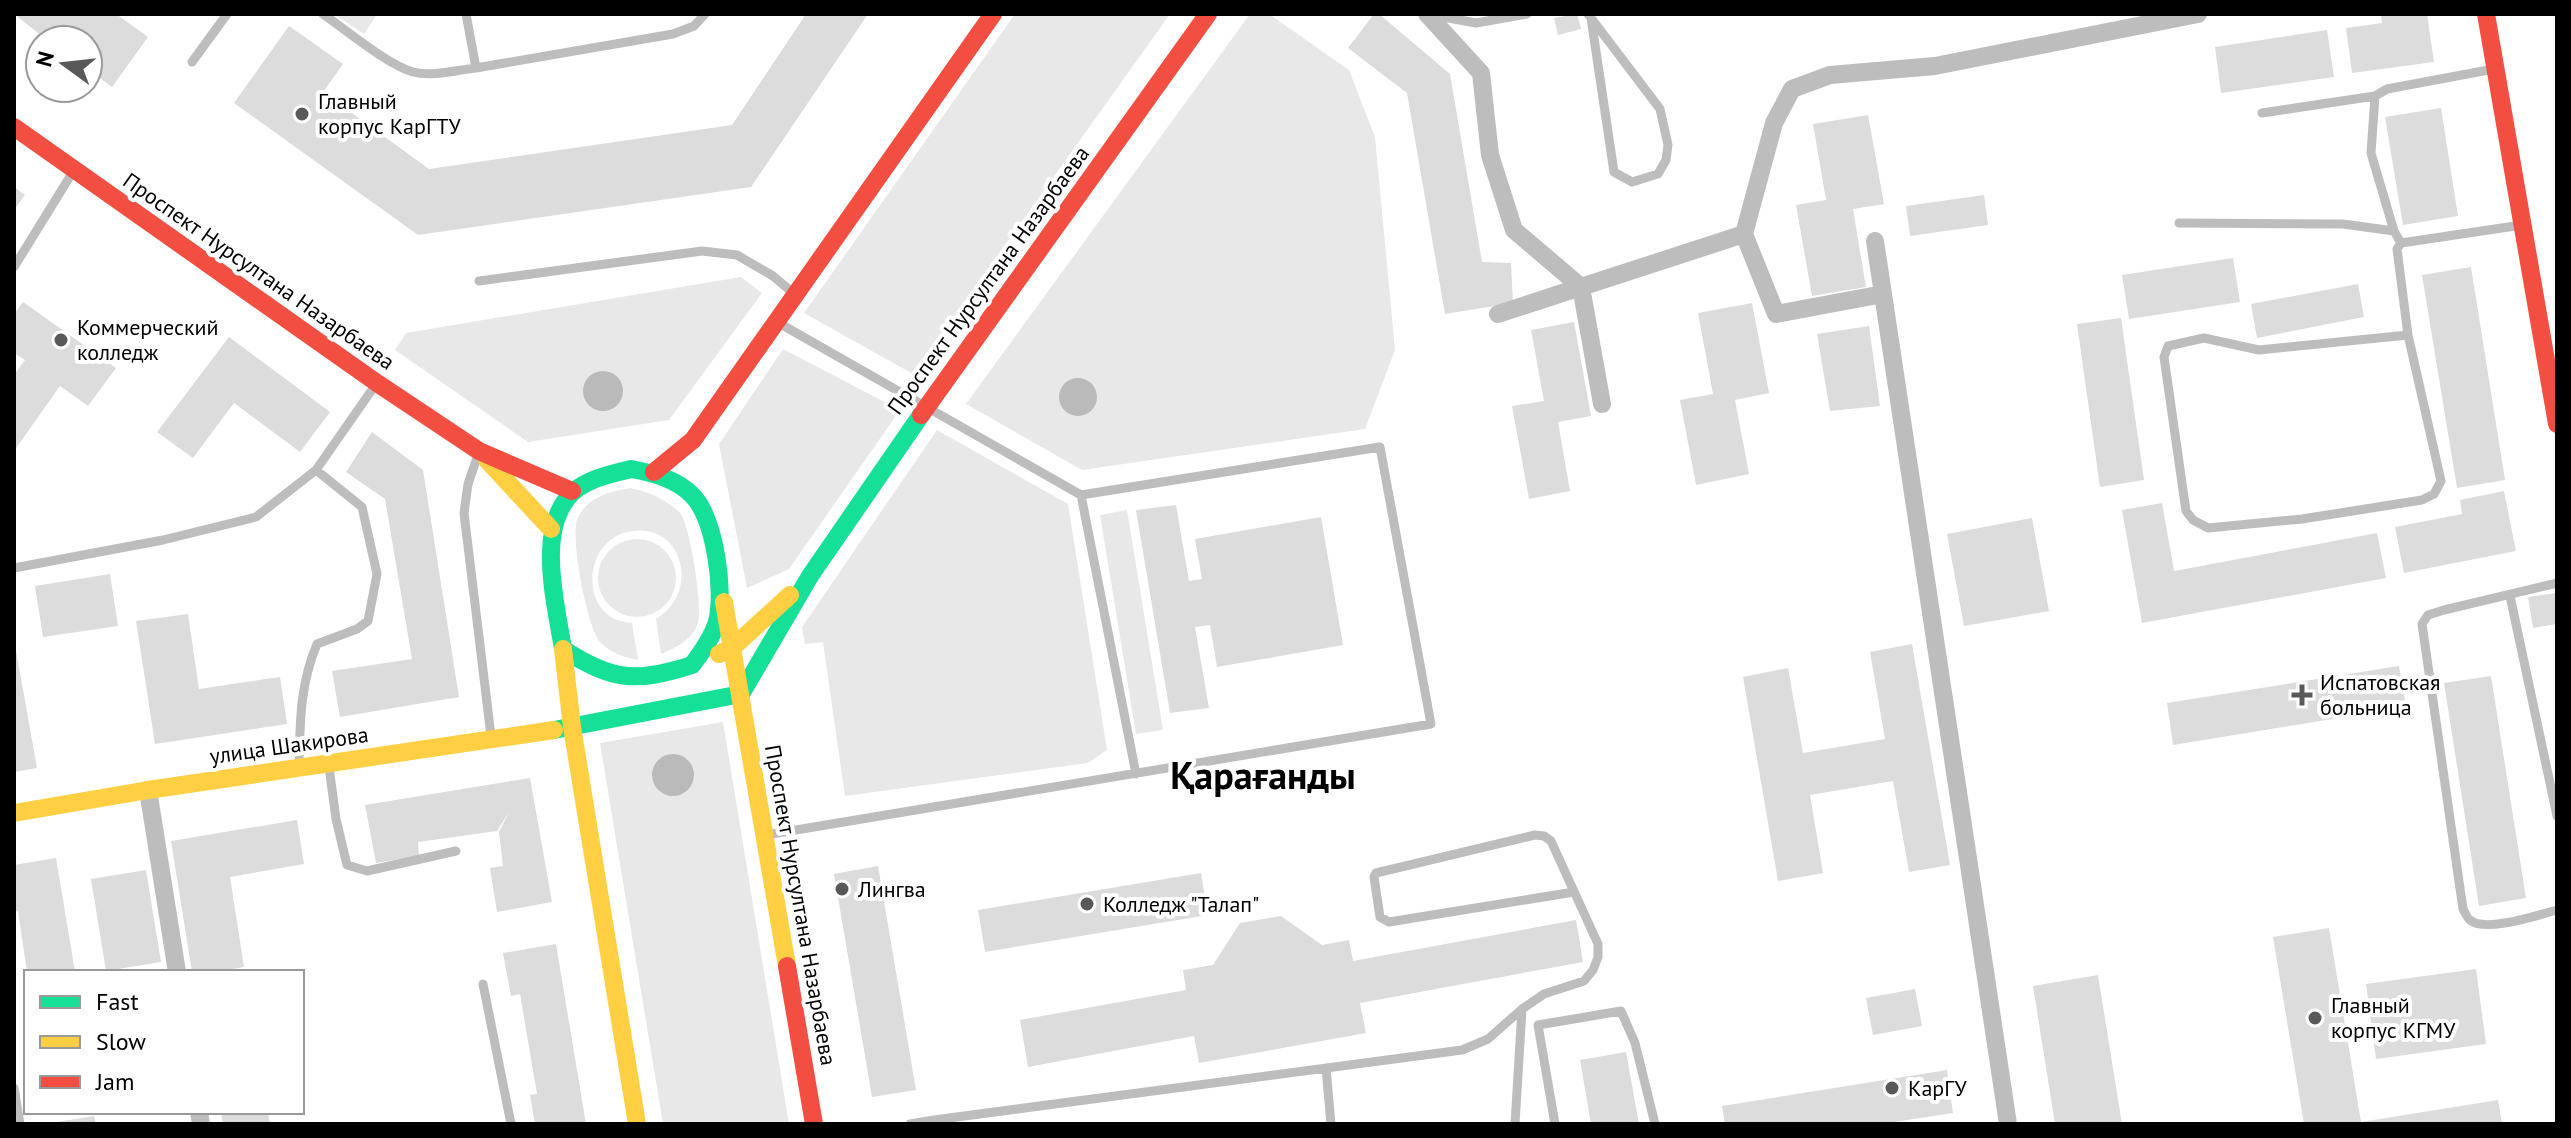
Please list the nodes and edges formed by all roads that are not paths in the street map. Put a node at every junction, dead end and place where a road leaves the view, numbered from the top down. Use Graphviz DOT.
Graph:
graph roads {
  1 [pos="227,14"];
  2 [pos="323,14"];
  3 [pos="466,14"];
  4 [pos="705,14"];
  5 [pos="992,14"];
  6 [pos="1208,14"];
  7 [pos="1427,14"];
  8 [pos="1527,14"];
  9 [pos="2198,14"];
  10 [pos="2486,14"];
  11 [pos="1515,16"];
  12 [pos="1590,16"];
  13 [pos="192,62"];
  14 [pos="476,68"];
  15 [pos="2494,69"];
  16 [pos="2375,96"];
  17 [pos="2262,113"];
  18 [pos="14,127"];
  19 [pos="74,170"];
  20 [pos="2179,223"];
  21 [pos="2523,225"];
  22 [pos="2394,231"];
  23 [pos="1744,234"];
  24 [pos="1875,241"];
  25 [pos="2401,243"];
  26 [pos="14,267"];
  27 [pos="479,281"];
  28 [pos="1581,287"];
  29 [pos="795,294"];
  30 [pos="1883,294"];
  31 [pos="1498,314"];
  32 [pos="776,322"];
  33 [pos="2408,335"];
  34 [pos="377,383"];
  35 [pos="1602,404"];
  36 [pos="927,407"];
  37 [pos="2557,424"];
  38 [pos="479,451"];
  39 [pos="316,470"];
  40 [pos="654,472"];
  41 [pos="572,491"];
  42 [pos="1081,495"];
  43 [pos="551,529"];
  44 [pos="14,568"];
  45 [pos="718,575"];
  46 [pos="810,576"];
  47 [pos="2557,583"];
  48 [pos="2510,596"];
  49 [pos="732,648"];
  50 [pos="563,649"];
  51 [pos="692,665"];
  52 [pos="741,694"];
  53 [pos="572,727"];
  54 [pos="491,740"];
  55 [pos="329,764"];
  56 [pos="299,768"];
  57 [pos="1136,774"];
  58 [pos="148,790"];
  59 [pos="14,813"];
  60 [pos="2557,816"];
  61 [pos="766,835"];
  62 [pos="456,851"];
  63 [pos="1574,892"];
  64 [pos="2557,910"];
  65 [pos="177,970"];
  66 [pos="483,984"];
  67 [pos="1522,1009"];
  68 [pos="1326,1068"];
  69 [pos="14,1088"];
  70 [pos="935,1122"];
  71 [pos="20,1124"];
  72 [pos="511,1124"];
  73 [pos="637,1124"];
  74 [pos="814,1124"];
  75 [pos="910,1124"];
  76 [pos="1331,1124"];
  77 [pos="1515,1124"];
  78 [pos="1555,1124"];
  79 [pos="1655,1124"];
  80 [pos="2008,1124"];
  1 -- 13 [label="lane"];
  2 -- 14 [label="lane"];
  3 -- 14 [label="lane"];
  4 -- 14 [label="lane"];
  5 -- 29 [label="main road"];
  6 -- 36 [label="main road, Проспект Нурсултана Назарбаева"];
  7 -- 11 [label="lane"];
  7 -- 28 [label="street"];
  8 -- 11 [label="lane"];
  9 -- 23 [label="street"];
  10 -- 15 [label="main road"];
  12 -- 12 [label="lane"];
  15 -- 16 [label="lane"];
  15 -- 21 [label="main road"];
  16 -- 17 [label="lane"];
  16 -- 22 [label="lane"];
  18 -- 19 [label="main road, Проспект Нурсултана Назарбаева"];
  19 -- 26 [label="lane"];
  19 -- 34 [label="main road, Проспект Нурсултана Назарбаева"];
  20 -- 22 [label="lane"];
  21 -- 25 [label="lane"];
  21 -- 37 [label="main road"];
  22 -- 25 [label="lane"];
  23 -- 28 [label="street"];
  23 -- 30 [label="street"];
  24 -- 30 [label="street"];
  25 -- 33 [label="lane"];
  27 -- 29 [label="lane"];
  28 -- 31 [label="street"];
  28 -- 35 [label="street"];
  29 -- 32 [label="main road"];
  30 -- 80 [label="street"];
  32 -- 36 [label="lane"];
  32 -- 40 [label="main road"];
  33 -- 33 [label="lane"];
  34 -- 38 [label="main road, Проспект Нурсултана Назарбаева"];
  34 -- 39 [label="lane"];
  36 -- 42 [label="lane"];
  36 -- 46 [label="main road, Проспект Нурсултана Назарбаева"];
  38 -- 41 [label="main road, Проспект Нурсултана Назарбаева"];
  38 -- 43 [label="main road, Проспект Нурсултана Назарбаева"];
  38 -- 54 [label="lane"];
  39 -- 44 [label="lane"];
  39 -- 56 [label="lane"];
  40 -- 41 [label="main road"];
  40 -- 45 [label="main road"];
  41 -- 43 [label="main road"];
  42 -- 57 [label="lane"];
  42 -- 57 [label="lane"];
  43 -- 50 [label="main road"];
  45 -- 49 [label="main road"];
  45 -- 51 [label="main road"];
  46 -- 49 [label="main road, Проспект Нурсултана Назарбаева"];
  46 -- 52 [label="main road, Проспект Нурсултана Назарбаева"];
  47 -- 48 [label="lane"];
  48 -- 60 [label="lane"];
  48 -- 64 [label="lane"];
  49 -- 51 [label="main road, Проспект Нурсултана Назарбаева"];
  49 -- 52 [label="main road"];
  50 -- 51 [label="main road"];
  50 -- 53 [label="main road"];
  52 -- 53 [label="main road"];
  52 -- 61 [label="main road, Проспект Нурсултана Назарбаева"];
  53 -- 54 [label="main road, улица Шакирова"];
  53 -- 73 [label="main road"];
  54 -- 55 [label="main road, улица Шакирова"];
  55 -- 56 [label="main road, улица Шакирова"];
  55 -- 62 [label="lane"];
  56 -- 58 [label="main road, улица Шакирова"];
  57 -- 61 [label="lane"];
  58 -- 59 [label="main road, улица Шакирова"];
  58 -- 65 [label="street"];
  61 -- 74 [label="main road, Проспект Нурсултана Назарбаева"];
  63 -- 63 [label="lane"];
  63 -- 67 [label="lane"];
  66 -- 72 [label="lane"];
  67 -- 68 [label="lane"];
  67 -- 77 [label="lane"];
  68 -- 70 [label="lane"];
  68 -- 76 [label="lane"];
  69 -- 71 [label="lane"];
  70 -- 75 [label="lane"];
  78 -- 79 [label="lane"];
}
